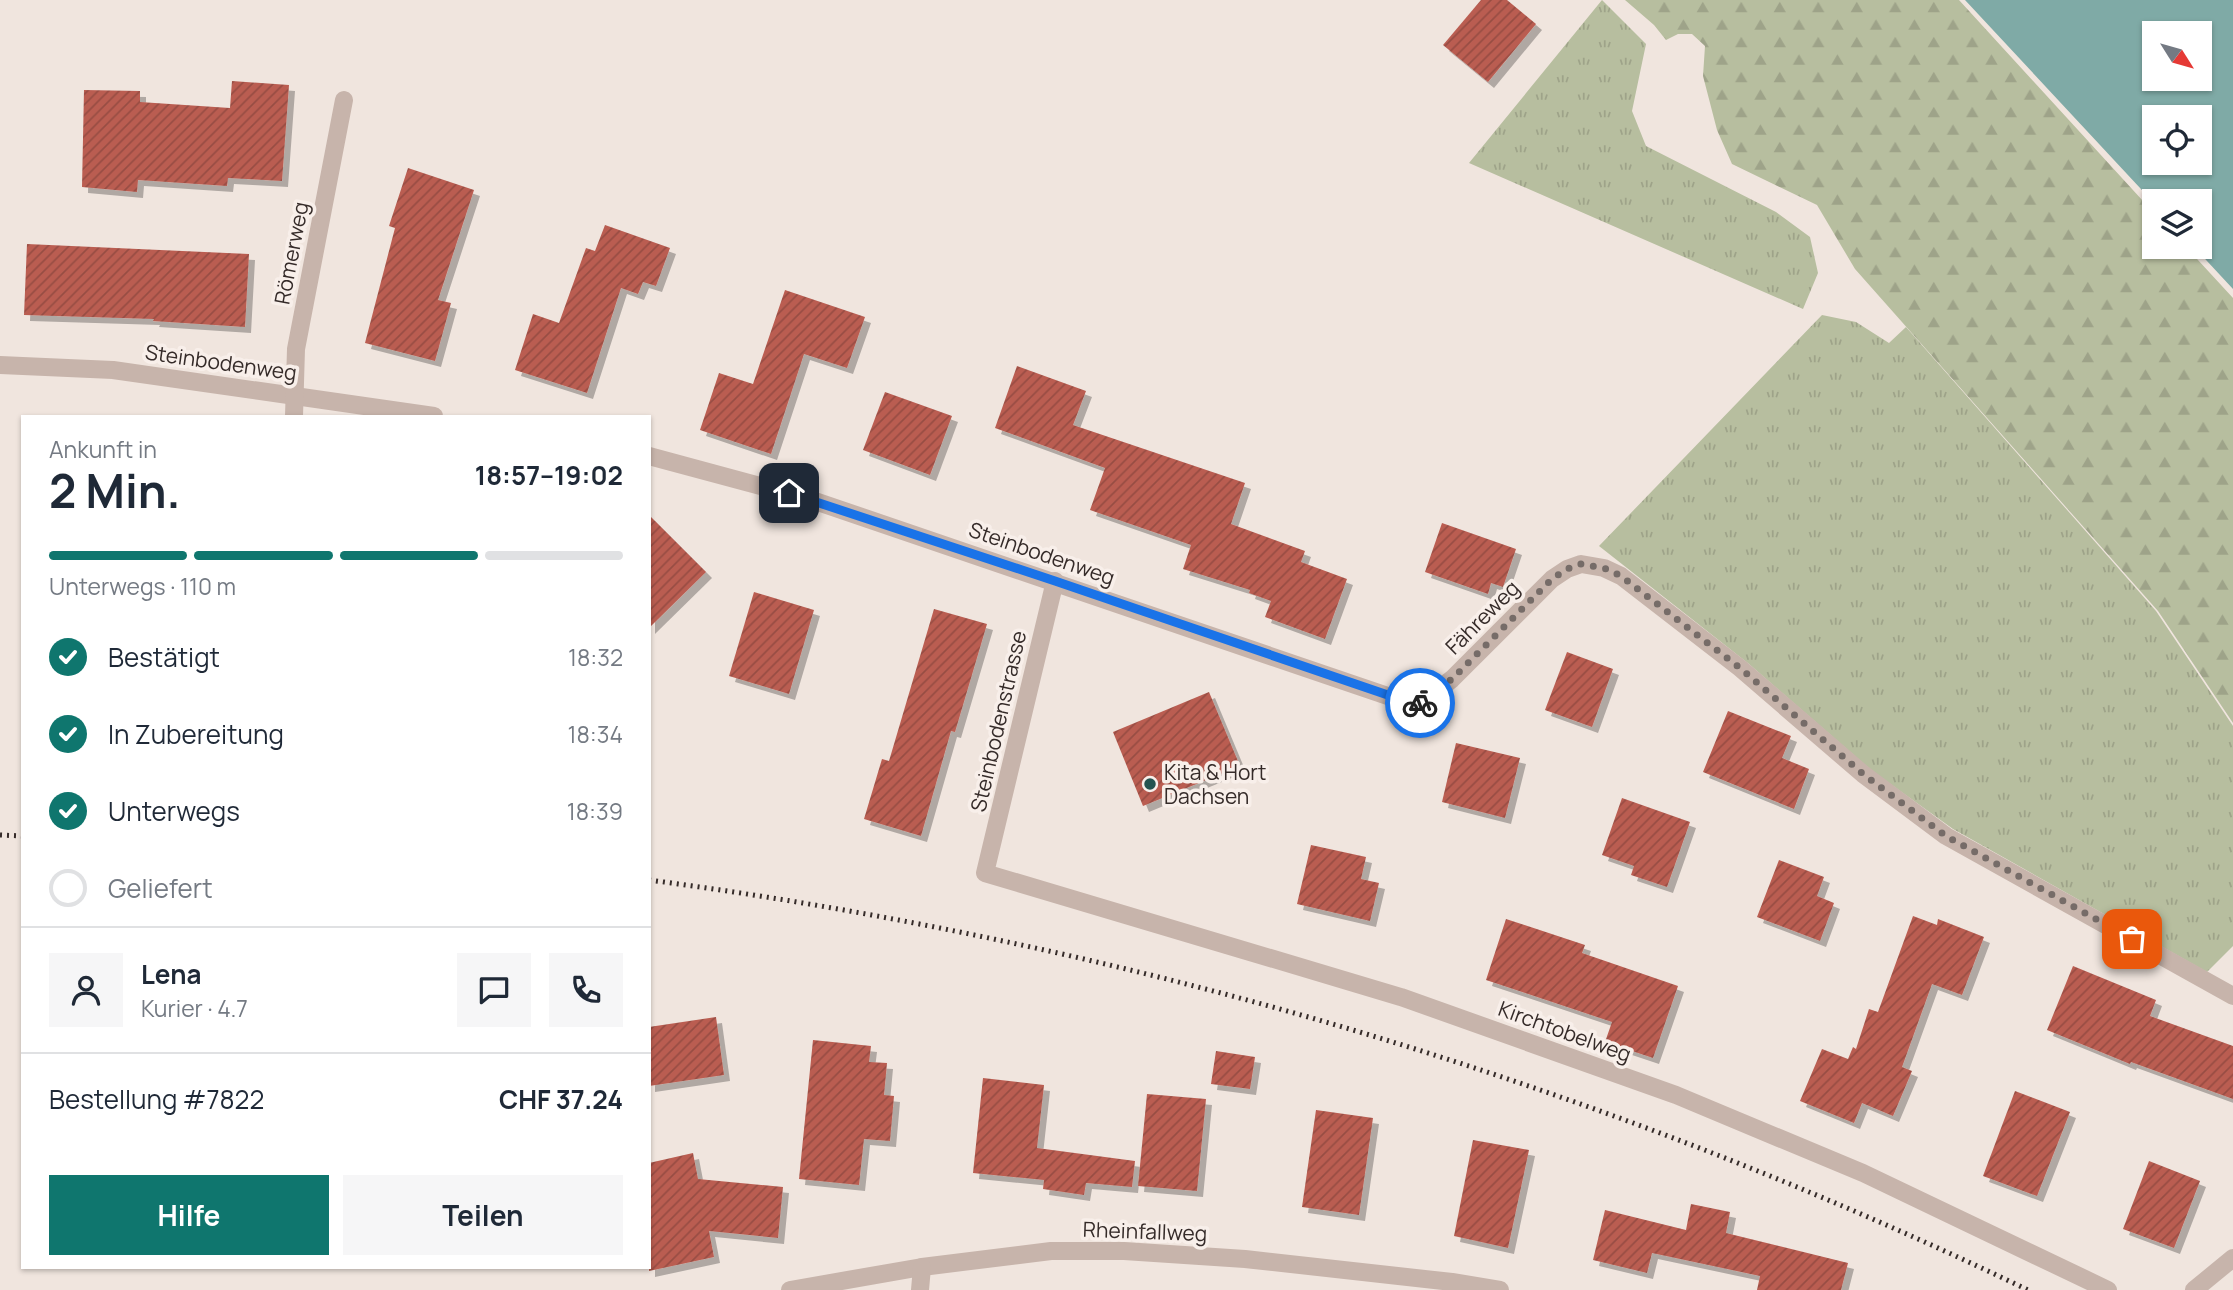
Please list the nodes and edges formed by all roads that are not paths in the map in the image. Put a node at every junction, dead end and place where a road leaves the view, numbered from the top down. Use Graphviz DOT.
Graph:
graph roads {
  1 [pos="344,100"];
  2 [pos="0,365"];
  3 [pos="294,395"];
  4 [pos="294,415"];
  5 [pos="427,415"];
  6 [pos="651,457"];
  7 [pos="1055,581"];
  8 [pos="1417,705"];
  9 [pos="985,873"];
  10 [pos="2233,996"];
  11 [pos="2233,1258"];
  12 [pos="922,1267"];
  13 [pos="790,1290"];
  14 [pos="920,1290"];
  15 [pos="1500,1290"];
  16 [pos="2108,1290"];
  17 [pos="2194,1290"];
  1 -- 3 [label="street, Römerweg"];
  2 -- 3 [label="street, Steinbodenweg"];
  3 -- 4 [label="street, Römerweg"];
  3 -- 5 [label="street, Steinbodenweg"];
  6 -- 7 [label="street, Steinbodenweg"];
  7 -- 8 [label="street, Steinbodenweg"];
  7 -- 9 [label="street, Steinbodenstrasse"];
  8 -- 10 [label="street, Fähreweg"];
  9 -- 16 [label="street, Kirchtobelweg"];
  11 -- 17 [label="street"];
  12 -- 13 [label="street, Rheinfallweg"];
  12 -- 14 [label="street"];
  12 -- 15 [label="street, Rheinfallweg"];
}
